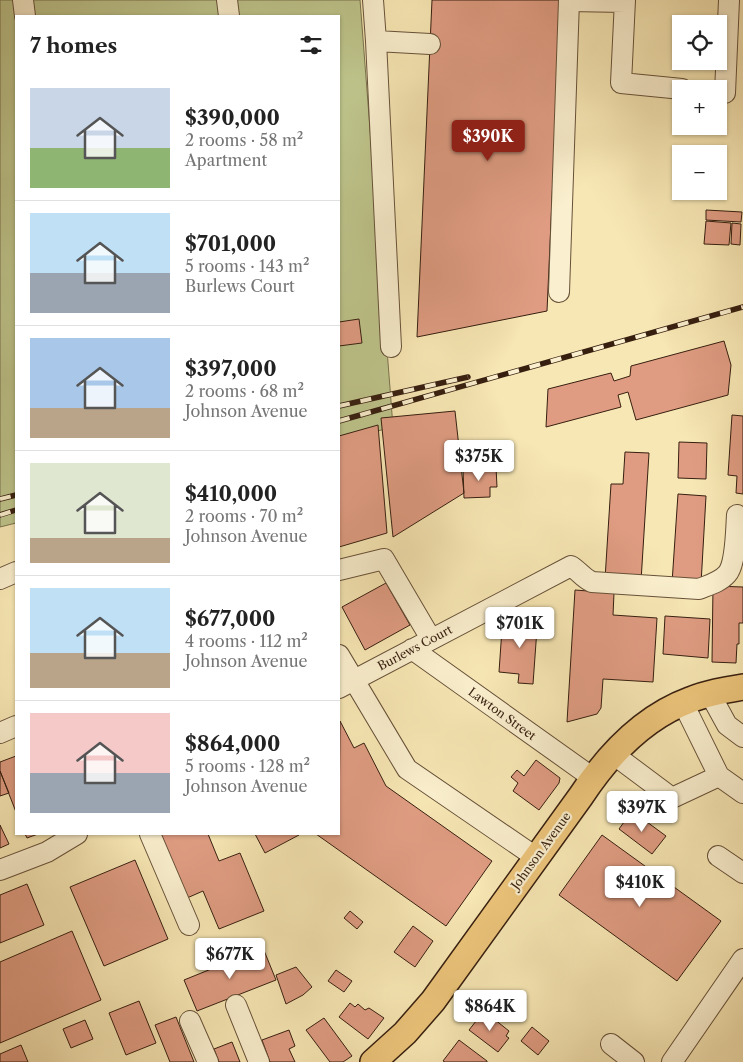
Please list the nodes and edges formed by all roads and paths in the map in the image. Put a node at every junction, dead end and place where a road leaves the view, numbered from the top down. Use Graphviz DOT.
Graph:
graph roads {
  1 [pos="23,0"];
  2 [pos="227,0"];
  3 [pos="373,0"];
  4 [pos="729,0"];
  5 [pos="569,1"];
  6 [pos="625,1"];
  7 [pos="25,15"];
  8 [pos="229,15"];
  9 [pos="376,41"];
  10 [pos="430,44"];
  11 [pos="672,88"];
  12 [pos="729,93"];
  13 [pos="559,292"];
  14 [pos="391,347"];
  15 [pos="737,515"];
  16 [pos="340,570"];
  17 [pos="15,572"];
  18 [pos="0,579"];
  19 [pos="431,639"];
  20 [pos="412,649"];
  21 [pos="340,659"];
  22 [pos="346,684"];
  23 [pos="743,687"];
  24 [pos="710,694"];
  25 [pos="684,703"];
  26 [pos="15,726"];
  27 [pos="0,733"];
  28 [pos="743,737"];
  29 [pos="613,754"];
  30 [pos="719,776"];
  31 [pos="592,778"];
  32 [pos="743,793"];
  33 [pos="75,835"];
  34 [pos="150,835"];
  35 [pos="718,856"];
  36 [pos="537,858"];
  37 [pos="0,870"];
  38 [pos="743,873"];
  39 [pos="189,925"];
  40 [pos="743,959"];
  41 [pos="236,1005"];
  42 [pos="190,1021"];
  43 [pos="611,1044"];
  44 [pos="208,1062"];
  45 [pos="259,1062"];
  46 [pos="373,1062"];
  47 [pos="634,1062"];
  48 [pos="672,1062"];
  1 -- 7 [label="street"];
  2 -- 8 [label="street"];
  3 -- 9 [label="street"];
  4 -- 12 [label="street"];
  5 -- 6 [label="street"];
  5 -- 13 [label="street"];
  6 -- 11 [label="street"];
  9 -- 10 [label="street"];
  9 -- 14 [label="street"];
  15 -- 19 [label="street, Burlews Court"];
  16 -- 19 [label="street"];
  17 -- 18 [label="street"];
  19 -- 20 [label="street, Burlews Court"];
  20 -- 22 [label="street, Burlews Court"];
  20 -- 31 [label="street, Lawton Street"];
  21 -- 22 [label="street"];
  22 -- 36 [label="street"];
  23 -- 24 [label="main road, Johnson Avenue"];
  24 -- 25 [label="main road, Johnson Avenue"];
  24 -- 28 [label="street"];
  25 -- 29 [label="main road, Johnson Avenue"];
  25 -- 30 [label="street"];
  26 -- 27 [label="street"];
  29 -- 30 [label="street"];
  29 -- 31 [label="main road, Johnson Avenue"];
  30 -- 32 [label="street"];
  31 -- 36 [label="main road, Johnson Avenue"];
  33 -- 37 [label="street"];
  34 -- 39 [label="street"];
  35 -- 38 [label="street"];
  36 -- 46 [label="main road, Johnson Avenue"];
  40 -- 48 [label="street"];
  41 -- 45 [label="street"];
  42 -- 44 [label="street"];
  43 -- 47 [label="street"];
}
